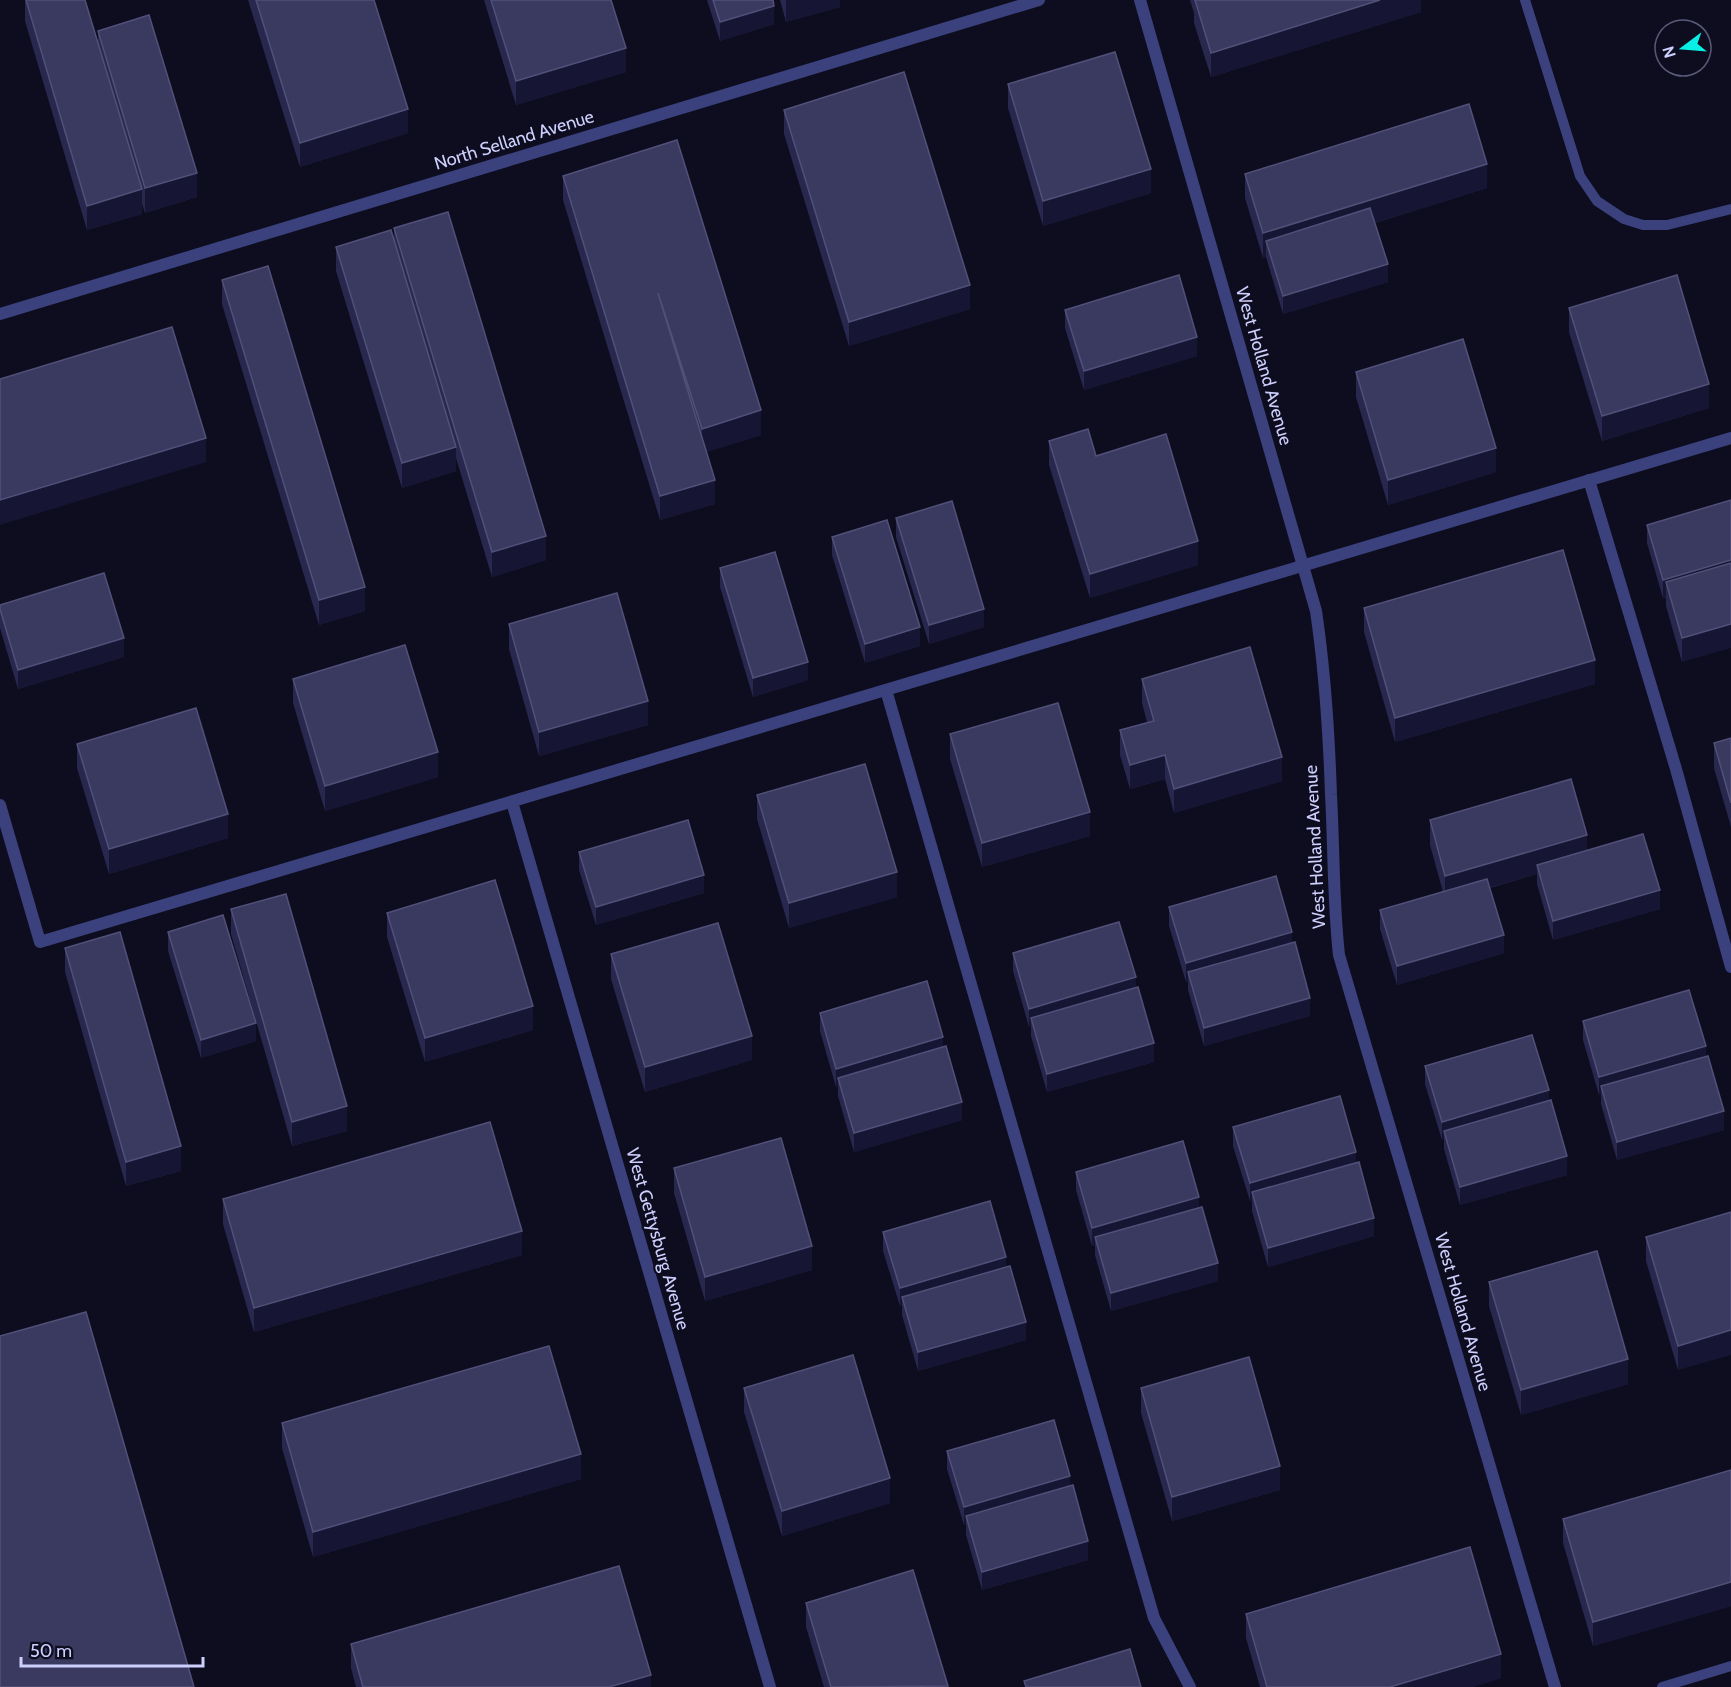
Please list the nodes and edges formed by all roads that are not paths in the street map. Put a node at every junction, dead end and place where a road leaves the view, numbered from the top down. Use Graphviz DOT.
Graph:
graph roads {
  1 [pos="1039,0"];
  2 [pos="1140,0"];
  3 [pos="1525,0"];
  4 [pos="1731,209"];
  5 [pos="0,314"];
  6 [pos="1731,438"];
  7 [pos="1589,480"];
  8 [pos="1303,566"];
  9 [pos="886,690"];
  10 [pos="512,802"];
  11 [pos="0,805"];
  12 [pos="1731,967"];
  13 [pos="1731,1666"];
  14 [pos="770,1687"];
  15 [pos="1190,1687"];
  16 [pos="1555,1687"];
  17 [pos="1662,1687"];
  1 -- 5 [label="street, North Selland Avenue"];
  2 -- 8 [label="street, West Holland Avenue"];
  3 -- 4 [label="lane"];
  6 -- 7 [label="street"];
  7 -- 8 [label="street"];
  7 -- 12 [label="street"];
  8 -- 9 [label="street"];
  8 -- 16 [label="street, West Holland Avenue"];
  9 -- 10 [label="street"];
  9 -- 15 [label="street"];
  10 -- 11 [label="street"];
  10 -- 14 [label="street, West Gettysburg Avenue"];
  13 -- 17 [label="lane"];
}
